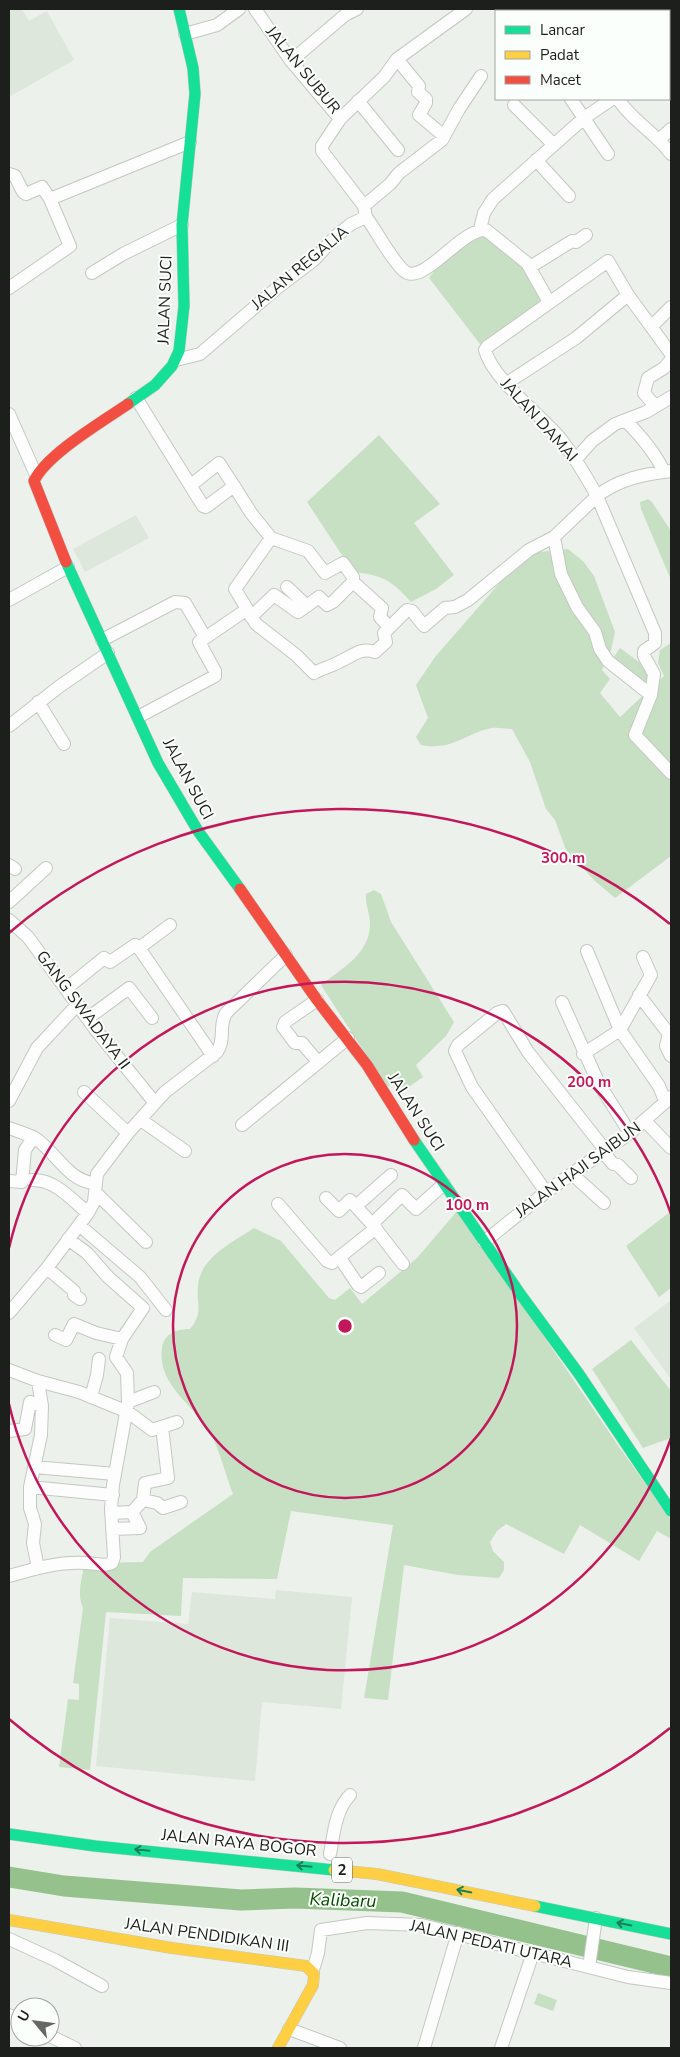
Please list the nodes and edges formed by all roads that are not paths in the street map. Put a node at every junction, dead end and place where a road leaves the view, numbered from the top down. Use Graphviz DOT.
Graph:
graph roads {
  1 [pos="179,9"];
  2 [pos="239,9"];
  3 [pos="255,9"];
  4 [pos="357,9"];
  5 [pos="466,9"];
  6 [pos="670,9"];
  7 [pos="671,12"];
  8 [pos="185,34"];
  9 [pos="397,58"];
  10 [pos="292,61"];
  11 [pos="481,76"];
  12 [pos="572,100"];
  13 [pos="621,100"];
  14 [pos="358,101"];
  15 [pos="514,105"];
  16 [pos="584,118"];
  17 [pos="340,119"];
  18 [pos="671,129"];
  19 [pos="444,136"];
  20 [pos="660,139"];
  21 [pos="190,142"];
  22 [pos="554,144"];
  23 [pos="398,150"];
  24 [pos="608,154"];
  25 [pos="671,154"];
  26 [pos="536,160"];
  27 [pos="9,174"];
  28 [pos="568,196"];
  29 [pos="50,199"];
  30 [pos="365,212"];
  31 [pos="182,225"];
  32 [pos="480,229"];
  33 [pos="586,235"];
  34 [pos="530,267"];
  35 [pos="92,273"];
  36 [pos="9,288"];
  37 [pos="628,295"];
  38 [pos="549,302"];
  39 [pos="671,307"];
  40 [pos="652,326"];
  41 [pos="671,354"];
  42 [pos="176,360"];
  43 [pos="671,360"];
  44 [pos="507,383"];
  45 [pos="671,397"];
  46 [pos="136,398"];
  47 [pos="655,406"];
  48 [pos="9,414"];
  49 [pos="625,420"];
  50 [pos="576,459"];
  51 [pos="668,471"];
  52 [pos="36,475"];
  53 [pos="191,485"];
  54 [pos="234,486"];
  55 [pos="597,496"];
  56 [pos="554,537"];
  57 [pos="271,538"];
  58 [pos="68,567"];
  59 [pos="352,582"];
  60 [pos="287,587"];
  61 [pos="9,600"];
  62 [pos="307,606"];
  63 [pos="249,614"];
  64 [pos="390,627"];
  65 [pos="205,637"];
  66 [pos="102,640"];
  67 [pos="108,653"];
  68 [pos="651,695"];
  69 [pos="38,702"];
  70 [pos="138,717"];
  71 [pos="9,726"];
  72 [pos="64,744"];
  73 [pos="671,772"];
  74 [pos="46,868"];
  75 [pos="9,902"];
  76 [pos="9,920"];
  77 [pos="170,925"];
  78 [pos="138,948"];
  79 [pos="587,951"];
  80 [pos="286,955"];
  81 [pos="643,957"];
  82 [pos="67,988"];
  83 [pos="639,996"];
  84 [pos="317,1000"];
  85 [pos="562,1002"];
  86 [pos="78,1004"];
  87 [pos="88,1018"];
  88 [pos="152,1018"];
  89 [pos="620,1030"];
  90 [pos="348,1038"];
  91 [pos="584,1054"];
  92 [pos="213,1056"];
  93 [pos="671,1056"];
  94 [pos="318,1062"];
  95 [pos="84,1092"];
  96 [pos="668,1099"];
  97 [pos="9,1102"];
  98 [pos="155,1103"];
  99 [pos="141,1120"];
  100 [pos="645,1121"];
  101 [pos="242,1125"];
  102 [pos="9,1128"];
  103 [pos="128,1133"];
  104 [pos="630,1133"];
  105 [pos="33,1138"];
  106 [pos="671,1148"];
  107 [pos="185,1151"];
  108 [pos="605,1152"];
  109 [pos="572,1174"];
  110 [pos="391,1175"];
  111 [pos="631,1178"];
  112 [pos="9,1180"];
  113 [pos="27,1181"];
  114 [pos="444,1184"];
  115 [pos="94,1188"];
  116 [pos="546,1192"];
  117 [pos="326,1198"];
  118 [pos="604,1203"];
  119 [pos="278,1204"];
  120 [pos="356,1206"];
  121 [pos="88,1213"];
  122 [pos="79,1224"];
  123 [pos="374,1226"];
  124 [pos="68,1239"];
  125 [pos="146,1242"];
  126 [pos="484,1242"];
  127 [pos="340,1258"];
  128 [pos="403,1264"];
  129 [pos="47,1268"];
  130 [pos="379,1273"];
  131 [pos="80,1299"];
  132 [pos="166,1310"];
  133 [pos="9,1314"];
  134 [pos="55,1335"];
  135 [pos="122,1339"];
  136 [pos="99,1359"];
  137 [pos="9,1370"];
  138 [pos="38,1381"];
  139 [pos="154,1392"];
  140 [pos="91,1397"];
  141 [pos="42,1406"];
  142 [pos="128,1407"];
  143 [pos="177,1422"];
  144 [pos="157,1428"];
  145 [pos="9,1431"];
  146 [pos="34,1467"];
  147 [pos="115,1474"];
  148 [pos="30,1487"];
  149 [pos="112,1495"];
  150 [pos="144,1500"];
  151 [pos="181,1502"];
  152 [pos="671,1511"];
  153 [pos="132,1512"];
  154 [pos="112,1513"];
  155 [pos="112,1528"];
  156 [pos="38,1568"];
  157 [pos="9,1576"];
  158 [pos="350,1795"];
  159 [pos="9,1834"];
  160 [pos="329,1854"];
  161 [pos="596,1918"];
  162 [pos="9,1920"];
  163 [pos="458,1933"];
  164 [pos="671,1934"];
  165 [pos="9,1939"];
  166 [pos="533,1953"];
  167 [pos="589,1968"];
  168 [pos="313,1970"];
  169 [pos="671,1983"];
  170 [pos="102,1986"];
  171 [pos="289,2029"];
  172 [pos="60,2041"];
  173 [pos="75,2048"];
  174 [pos="278,2048"];
  175 [pos="340,2048"];
  176 [pos="424,2048"];
  177 [pos="501,2048"];
  1 -- 8 [label="main road, JALAN SUCI"];
  2 -- 8 [label="street"];
  3 -- 10 [label="street, JALAN SUBUR"];
  4 -- 10 [label="street"];
  5 -- 9 [label="street, JALAN SUBUR"];
  6 -- 7 [label="street"];
  8 -- 21 [label="main road, JALAN SUCI"];
  9 -- 14 [label="street, JALAN SUBUR"];
  9 -- 19 [label="street"];
  10 -- 17 [label="street, JALAN SUBUR"];
  11 -- 19 [label="street"];
  12 -- 16 [label="street"];
  13 -- 16 [label="street"];
  13 -- 20 [label="street"];
  14 -- 17 [label="street, JALAN SUBUR"];
  14 -- 23 [label="street"];
  15 -- 22 [label="street"];
  16 -- 22 [label="street"];
  16 -- 24 [label="street"];
  17 -- 30 [label="street"];
  18 -- 20 [label="street"];
  19 -- 30 [label="street"];
  20 -- 25 [label="street"];
  21 -- 29 [label="street"];
  21 -- 31 [label="main road, JALAN SUCI"];
  22 -- 26 [label="street"];
  26 -- 28 [label="street"];
  26 -- 32 [label="street"];
  27 -- 29 [label="street"];
  29 -- 36 [label="street"];
  30 -- 32 [label="street, JALAN REGALIA"];
  30 -- 42 [label="street, JALAN REGALIA"];
  31 -- 35 [label="street"];
  31 -- 42 [label="main road, JALAN SUCI"];
  32 -- 34 [label="street"];
  33 -- 34 [label="street"];
  34 -- 38 [label="street"];
  37 -- 38 [label="street"];
  37 -- 40 [label="street"];
  37 -- 44 [label="street"];
  38 -- 44 [label="street, JALAN DAMAI"];
  39 -- 40 [label="street"];
  40 -- 41 [label="street"];
  42 -- 46 [label="main road, JALAN SUCI"];
  43 -- 47 [label="street"];
  44 -- 50 [label="street, JALAN DAMAI"];
  45 -- 47 [label="street"];
  46 -- 52 [label="main road, JALAN SUCI"];
  46 -- 53 [label="street"];
  47 -- 49 [label="street"];
  48 -- 52 [label="street"];
  49 -- 50 [label="street"];
  49 -- 51 [label="street"];
  50 -- 55 [label="street, JALAN DAMAI"];
  51 -- 55 [label="street"];
  52 -- 58 [label="main road, JALAN SUCI"];
  53 -- 54 [label="street"];
  53 -- 54 [label="street"];
  54 -- 57 [label="street"];
  55 -- 56 [label="street"];
  55 -- 68 [label="street, JALAN DAMAI"];
  56 -- 64 [label="street"];
  56 -- 68 [label="street"];
  57 -- 59 [label="street"];
  57 -- 63 [label="street"];
  58 -- 61 [label="street"];
  58 -- 66 [label="main road, JALAN SUCI"];
  59 -- 62 [label="street"];
  59 -- 64 [label="street"];
  60 -- 62 [label="street"];
  62 -- 63 [label="street"];
  63 -- 64 [label="street"];
  63 -- 65 [label="street"];
  65 -- 66 [label="street"];
  65 -- 70 [label="street"];
  66 -- 67 [label="main road, JALAN SUCI"];
  67 -- 69 [label="street"];
  67 -- 70 [label="main road, JALAN SUCI"];
  68 -- 73 [label="street"];
  69 -- 71 [label="street"];
  69 -- 72 [label="street"];
  70 -- 80 [label="main road, JALAN SUCI"];
  74 -- 75 [label="street"];
  76 -- 82 [label="street, GANG SWADAYA II"];
  77 -- 78 [label="street"];
  78 -- 82 [label="street"];
  78 -- 92 [label="street"];
  79 -- 89 [label="street"];
  80 -- 84 [label="main road, JALAN SUCI"];
  80 -- 92 [label="street"];
  81 -- 83 [label="street"];
  82 -- 86 [label="street, GANG SWADAYA II"];
  83 -- 89 [label="street"];
  83 -- 93 [label="street"];
  84 -- 90 [label="main road, JALAN SUCI"];
  84 -- 94 [label="street"];
  85 -- 91 [label="street"];
  86 -- 87 [label="street, GANG SWADAYA II"];
  86 -- 97 [label="street"];
  87 -- 88 [label="street"];
  87 -- 98 [label="street, GANG SWADAYA II"];
  89 -- 91 [label="street"];
  89 -- 96 [label="street"];
  90 -- 94 [label="street"];
  90 -- 114 [label="main road, JALAN SUCI"];
  91 -- 104 [label="street"];
  92 -- 98 [label="street"];
  94 -- 101 [label="street"];
  95 -- 103 [label="street"];
  96 -- 100 [label="street, JALAN HAJI SAIBUN"];
  98 -- 99 [label="street"];
  99 -- 103 [label="street"];
  99 -- 107 [label="street"];
  100 -- 104 [label="street, JALAN HAJI SAIBUN"];
  100 -- 106 [label="street"];
  102 -- 105 [label="street"];
  103 -- 115 [label="street"];
  104 -- 108 [label="street, JALAN HAJI SAIBUN"];
  105 -- 113 [label="street"];
  105 -- 115 [label="street"];
  108 -- 109 [label="street, JALAN HAJI SAIBUN"];
  108 -- 111 [label="street"];
  108 -- 116 [label="street"];
  109 -- 116 [label="street, JALAN HAJI SAIBUN"];
  109 -- 118 [label="street"];
  110 -- 120 [label="street"];
  112 -- 113 [label="street"];
  113 -- 121 [label="street"];
  114 -- 123 [label="street"];
  114 -- 126 [label="main road, JALAN SUCI"];
  115 -- 121 [label="street"];
  115 -- 125 [label="street"];
  116 -- 126 [label="street, JALAN HAJI SAIBUN"];
  117 -- 120 [label="street"];
  119 -- 127 [label="street"];
  120 -- 123 [label="street"];
  121 -- 122 [label="street"];
  122 -- 124 [label="street"];
  122 -- 132 [label="street"];
  123 -- 127 [label="street"];
  123 -- 128 [label="street"];
  124 -- 129 [label="street"];
  124 -- 135 [label="street"];
  126 -- 152 [label="main road, JALAN SUCI"];
  127 -- 130 [label="street"];
  129 -- 131 [label="street"];
  129 -- 133 [label="street"];
  134 -- 135 [label="street"];
  135 -- 142 [label="street"];
  136 -- 140 [label="street"];
  137 -- 138 [label="street"];
  138 -- 140 [label="street"];
  138 -- 141 [label="street"];
  139 -- 142 [label="street"];
  140 -- 142 [label="street"];
  141 -- 145 [label="street"];
  141 -- 146 [label="street"];
  142 -- 144 [label="street"];
  142 -- 147 [label="street"];
  143 -- 144 [label="street"];
  144 -- 150 [label="street"];
  146 -- 147 [label="street"];
  146 -- 148 [label="street"];
  147 -- 149 [label="street"];
  148 -- 149 [label="street"];
  148 -- 156 [label="street"];
  149 -- 154 [label="street"];
  150 -- 151 [label="street"];
  150 -- 153 [label="street"];
  153 -- 154 [label="street"];
  153 -- 155 [label="street"];
  154 -- 155 [label="street"];
  155 -- 156 [label="street"];
  156 -- 157 [label="street"];
  158 -- 160 [label="street"];
  161 -- 159 [label="main road, JALAN RAYA BOGOR / 2, one-way"];
  164 -- 161 [label="main road, JALAN RAYA BOGOR / 2, one-way"];
  161 -- 167 [label="street"];
  162 -- 168 [label="main road, JALAN PENDIDIKAN III"];
  163 -- 166 [label="street, JALAN PEDATI UTARA"];
  163 -- 168 [label="street, JALAN PEDATI UTARA"];
  163 -- 176 [label="street"];
  165 -- 170 [label="street"];
  166 -- 167 [label="street, JALAN PEDATI UTARA"];
  166 -- 177 [label="street"];
  167 -- 169 [label="street, JALAN PEDATI UTARA"];
  168 -- 171 [label="main road"];
  171 -- 174 [label="main road"];
  171 -- 175 [label="street"];
  172 -- 173 [label="street"];
}
